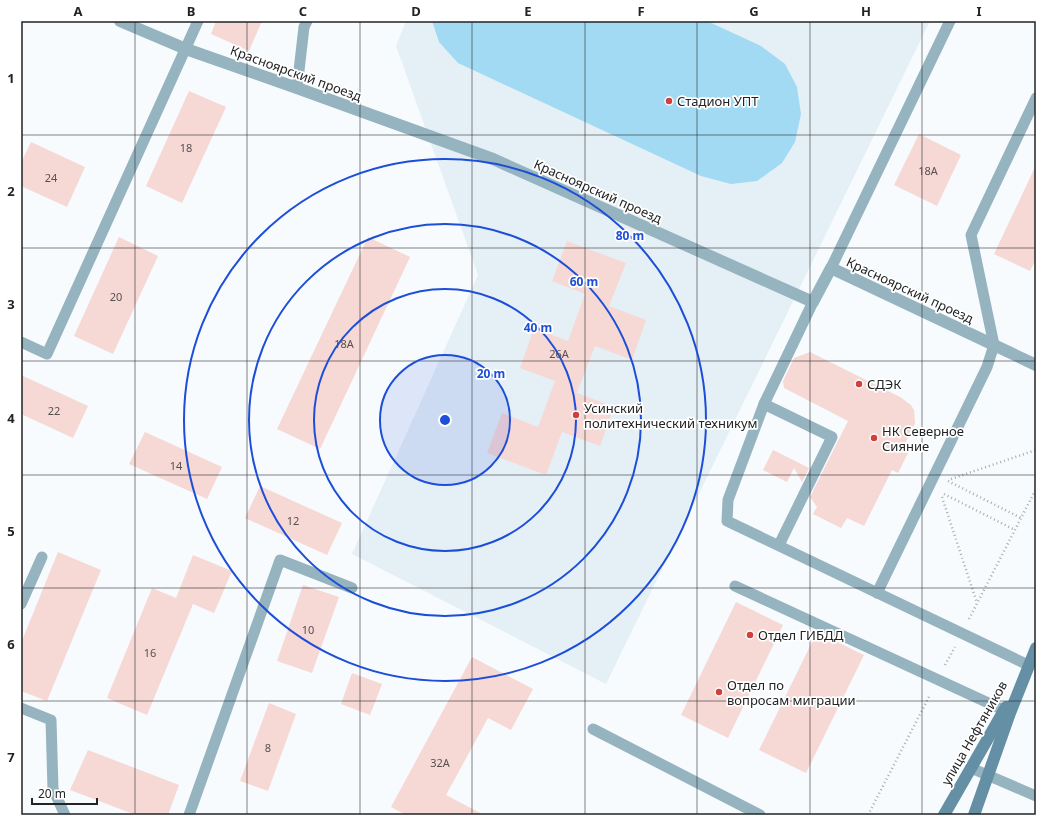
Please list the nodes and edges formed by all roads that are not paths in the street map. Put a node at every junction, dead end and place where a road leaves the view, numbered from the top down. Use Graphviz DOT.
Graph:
graph roads {
  1 [pos="120,21"];
  2 [pos="198,21"];
  3 [pos="306,21"];
  4 [pos="950,21"];
  5 [pos="186,49"];
  6 [pos="297,88"];
  7 [pos="1036,98"];
  8 [pos="830,268"];
  9 [pos="813,302"];
  10 [pos="21,342"];
  11 [pos="994,345"];
  12 [pos="1036,365"];
  13 [pos="764,404"];
  14 [pos="779,545"];
  15 [pos="42,557"];
  16 [pos="735,586"];
  17 [pos="352,588"];
  18 [pos="877,593"];
  19 [pos="21,604"];
  20 [pos="1036,648"];
  21 [pos="1028,665"];
  22 [pos="21,708"];
  23 [pos="1008,711"];
  24 [pos="593,729"];
  25 [pos="971,768"];
  26 [pos="988,775"];
  27 [pos="1036,796"];
  28 [pos="65,815"];
  29 [pos="189,815"];
  30 [pos="760,815"];
  31 [pos="944,815"];
  32 [pos="974,815"];
  1 -- 5 [label="street, Красноярский проезд"];
  2 -- 5 [label="lane"];
  3 -- 6 [label="lane"];
  4 -- 8 [label="lane"];
  5 -- 6 [label="street, Красноярский проезд"];
  5 -- 10 [label="lane"];
  6 -- 9 [label="street, Красноярский проезд"];
  7 -- 11 [label="lane"];
  8 -- 9 [label="street, Красноярский проезд"];
  8 -- 11 [label="street, Красноярский проезд"];
  9 -- 13 [label="lane"];
  11 -- 12 [label="street, Красноярский проезд"];
  11 -- 18 [label="lane"];
  13 -- 14 [label="lane"];
  13 -- 14 [label="lane"];
  14 -- 18 [label="lane"];
  15 -- 19 [label="lane"];
  16 -- 23 [label="lane"];
  17 -- 29 [label="lane"];
  18 -- 21 [label="lane"];
  20 -- 21 [label="main road, улица Нефтяников"];
  21 -- 23 [label="main road, улица Нефтяников"];
  22 -- 28 [label="lane"];
  23 -- 25 [label="main road, улица Нефтяников"];
  23 -- 26 [label="main road, улица Нефтяников"];
  24 -- 30 [label="lane"];
  25 -- 26 [label="lane"];
  25 -- 31 [label="main road, улица Нефтяников"];
  26 -- 27 [label="lane"];
  26 -- 32 [label="main road, улица Нефтяников"];
}
